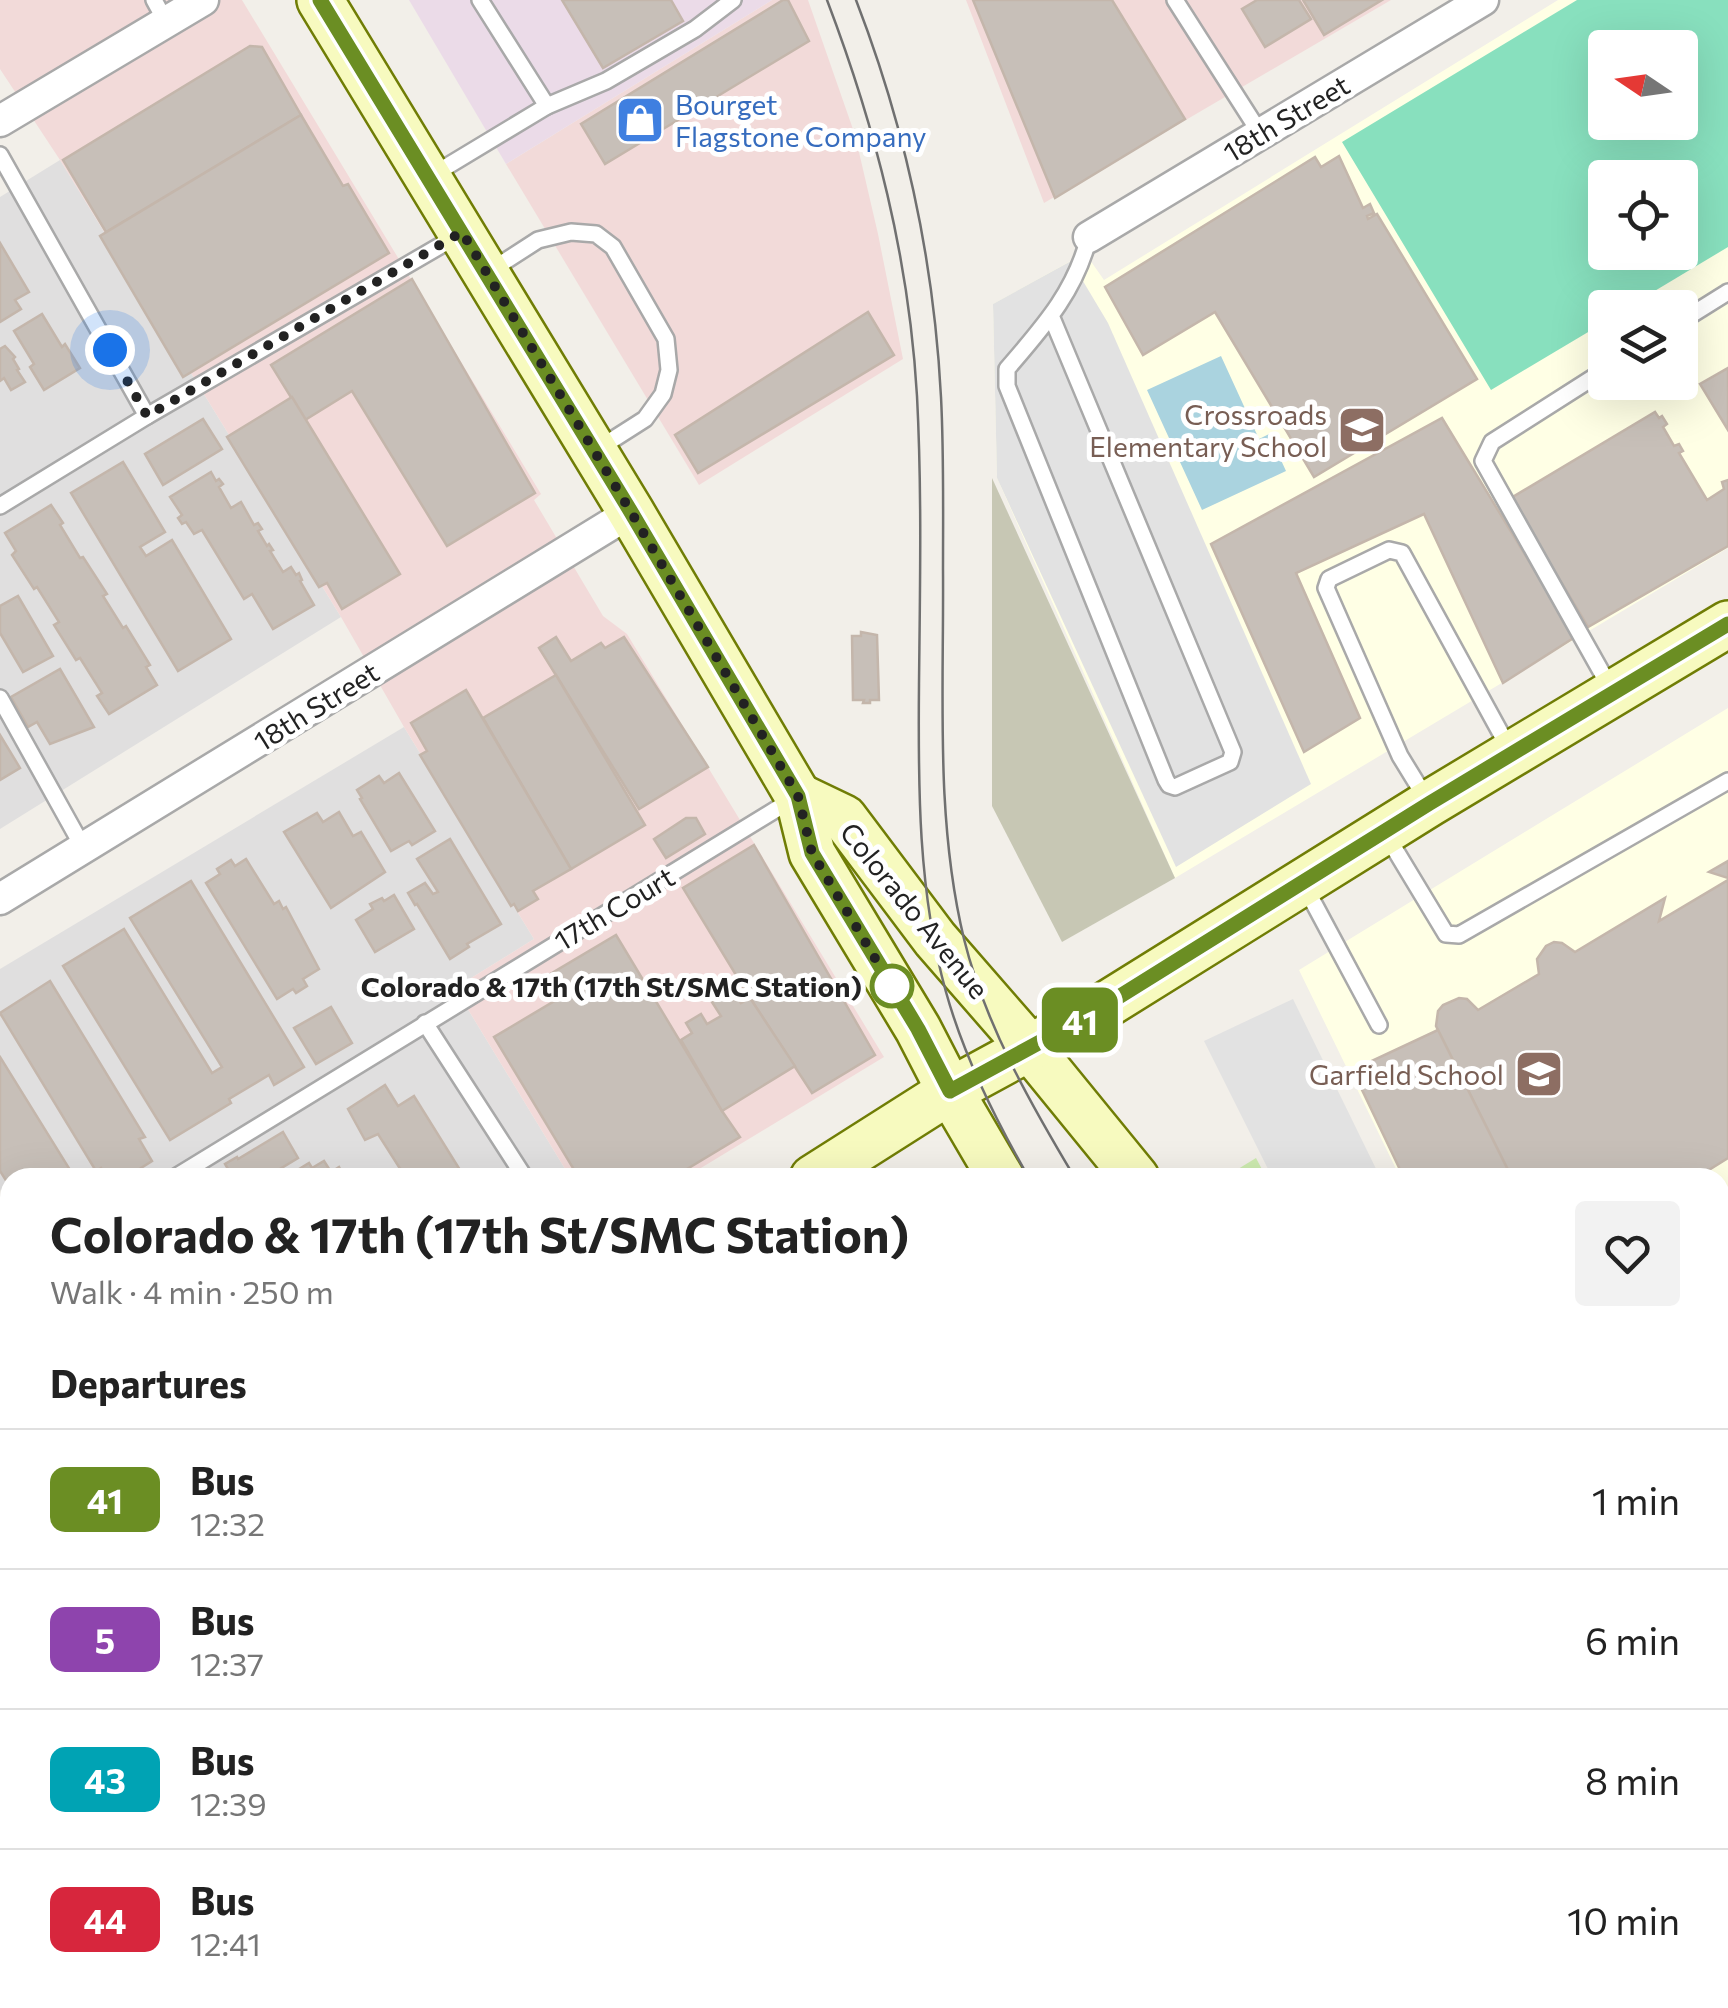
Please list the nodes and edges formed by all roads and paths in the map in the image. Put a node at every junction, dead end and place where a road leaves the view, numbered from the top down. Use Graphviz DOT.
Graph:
graph roads {
  1 [pos="203,0"];
  2 [pos="320,0"];
  3 [pos="480,0"];
  4 [pos="733,0"];
  5 [pos="1175,0"];
  6 [pos="1483,0"];
  7 [pos="160,11"];
  8 [pos="547,106"];
  9 [pos="0,122"];
  10 [pos="1260,133"];
  11 [pos="0,155"];
  12 [pos="428,178"];
  13 [pos="462,232"];
  14 [pos="1089,238"];
  15 [pos="485,274"];
  16 [pos="1728,292"];
  17 [pos="1698,311"];
  18 [pos="1052,318"];
  19 [pos="1588,381"];
  20 [pos="147,416"];
  21 [pos="594,452"];
  22 [pos="0,506"];
  23 [pos="631,512"];
  24 [pos="1728,624"];
  25 [pos="1614,693"];
  26 [pos="0,698"];
  27 [pos="1512,754"];
  28 [pos="1728,781"];
  29 [pos="798,796"];
  30 [pos="1430,803"];
  31 [pos="1384,831"];
  32 [pos="84,848"];
  33 [pos="1302,882"];
  34 [pos="0,899"];
  35 [pos="424,1023"];
  36 [pos="1379,1025"];
  37 [pos="1030,1048"];
  38 [pos="950,1091"];
  39 [pos="190,1168"];
  40 [pos="518,1168"];
  41 [pos="829,1168"];
  42 [pos="995,1168"];
  43 [pos="1128,1168"];
  1 -- 7 [label="street"];
  2 -- 12 [label="main road, Colorado Avenue"];
  3 -- 8 [label="lane"];
  4 -- 8 [label="lane"];
  5 -- 10 [label="lane"];
  6 -- 10 [label="street, 18th Street"];
  7 -- 9 [label="street"];
  8 -- 12 [label="lane"];
  10 -- 14 [label="street, 18th Street"];
  11 -- 20 [label="lane"];
  12 -- 13 [label="main road, Colorado Avenue"];
  13 -- 15 [label="main road, Colorado Avenue"];
  13 -- 20 [label="lane"];
  14 -- 18 [label="lane"];
  15 -- 21 [label="main road, Colorado Avenue"];
  15 -- 21 [label="lane"];
  16 -- 17 [label="lane"];
  18 -- 18 [label="lane"];
  19 -- 25 [label="lane"];
  20 -- 22 [label="lane"];
  21 -- 23 [label="main road, Colorado Avenue"];
  23 -- 29 [label="main road, Colorado Avenue"];
  23 -- 32 [label="street, 18th Street"];
  24 -- 25 [label="main road"];
  25 -- 27 [label="main road"];
  26 -- 32 [label="lane"];
  27 -- 30 [label="main road"];
  27 -- 30 [label="lane"];
  28 -- 31 [label="lane"];
  29 -- 35 [label="lane, 17th Court"];
  29 -- 37 [label="main road, Colorado Avenue"];
  29 -- 38 [label="main road, Colorado Avenue"];
  30 -- 31 [label="main road"];
  31 -- 33 [label="main road"];
  32 -- 34 [label="street, 18th Street"];
  33 -- 36 [label="lane"];
  33 -- 37 [label="main road"];
  35 -- 39 [label="lane, 17th Court"];
  35 -- 40 [label="lane"];
  37 -- 38 [label="main road"];
  37 -- 43 [label="main road, Colorado Avenue"];
  38 -- 41 [label="main road"];
  38 -- 42 [label="main road, Colorado Avenue"];
}
